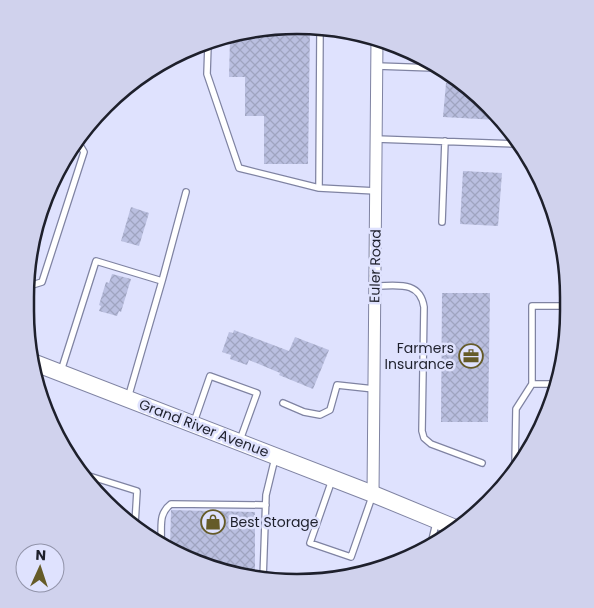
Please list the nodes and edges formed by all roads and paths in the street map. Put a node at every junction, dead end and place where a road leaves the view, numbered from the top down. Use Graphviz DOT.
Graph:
graph roads {
  1 [pos="320,35"];
  2 [pos="377,47"];
  3 [pos="208,50"];
  4 [pos="377,66"];
  5 [pos="426,68"];
  6 [pos="376,139"];
  7 [pos="445,142"];
  8 [pos="511,144"];
  9 [pos="81,147"];
  10 [pos="319,188"];
  11 [pos="376,191"];
  12 [pos="186,192"];
  13 [pos="442,222"];
  14 [pos="162,281"];
  15 [pos="34,284"];
  16 [pos="375,286"];
  17 [pos="560,306"];
  18 [pos="40,365"];
  19 [pos="60,373"];
  20 [pos="532,384"];
  21 [pos="550,384"];
  22 [pos="374,389"];
  23 [pos="128,399"];
  24 [pos="283,403"];
  25 [pos="193,424"];
  26 [pos="239,442"];
  27 [pos="275,456"];
  28 [pos="515,458"];
  29 [pos="482,463"];
  30 [pos="93,477"];
  31 [pos="332,478"];
  32 [pos="373,494"];
  33 [pos="266,505"];
  34 [pos="135,519"];
  35 [pos="437,521"];
  36 [pos="449,526"];
  37 [pos="433,536"];
  38 [pos="162,537"];
  39 [pos="263,572"];
  1 -- 10 [label="lane"];
  2 -- 4 [label="street, Euler Road"];
  3 -- 10 [label="lane"];
  4 -- 5 [label="lane"];
  4 -- 6 [label="street, Euler Road"];
  6 -- 7 [label="lane"];
  6 -- 11 [label="street, Euler Road"];
  7 -- 8 [label="lane"];
  7 -- 13 [label="lane"];
  9 -- 15 [label="lane"];
  10 -- 11 [label="lane"];
  11 -- 16 [label="street, Euler Road"];
  12 -- 14 [label="lane"];
  14 -- 19 [label="lane"];
  14 -- 23 [label="lane"];
  16 -- 22 [label="street, Euler Road"];
  16 -- 29 [label="lane"];
  17 -- 20 [label="lane"];
  18 -- 19 [label="main road, Grand River Avenue"];
  19 -- 23 [label="main road, Grand River Avenue"];
  20 -- 21 [label="lane"];
  20 -- 28 [label="lane"];
  22 -- 24 [label="lane"];
  22 -- 32 [label="street, Euler Road"];
  23 -- 25 [label="main road, Grand River Avenue"];
  25 -- 26 [label="main road, Grand River Avenue"];
  25 -- 26 [label="lane"];
  26 -- 27 [label="main road, Grand River Avenue"];
  27 -- 31 [label="main road, Grand River Avenue"];
  27 -- 33 [label="lane"];
  30 -- 34 [label="lane"];
  31 -- 32 [label="main road, Grand River Avenue"];
  31 -- 32 [label="lane"];
  32 -- 35 [label="main road, Grand River Avenue"];
  33 -- 38 [label="lane"];
  33 -- 39 [label="lane"];
  35 -- 36 [label="main road, Grand River Avenue"];
  35 -- 37 [label="lane"];
}
